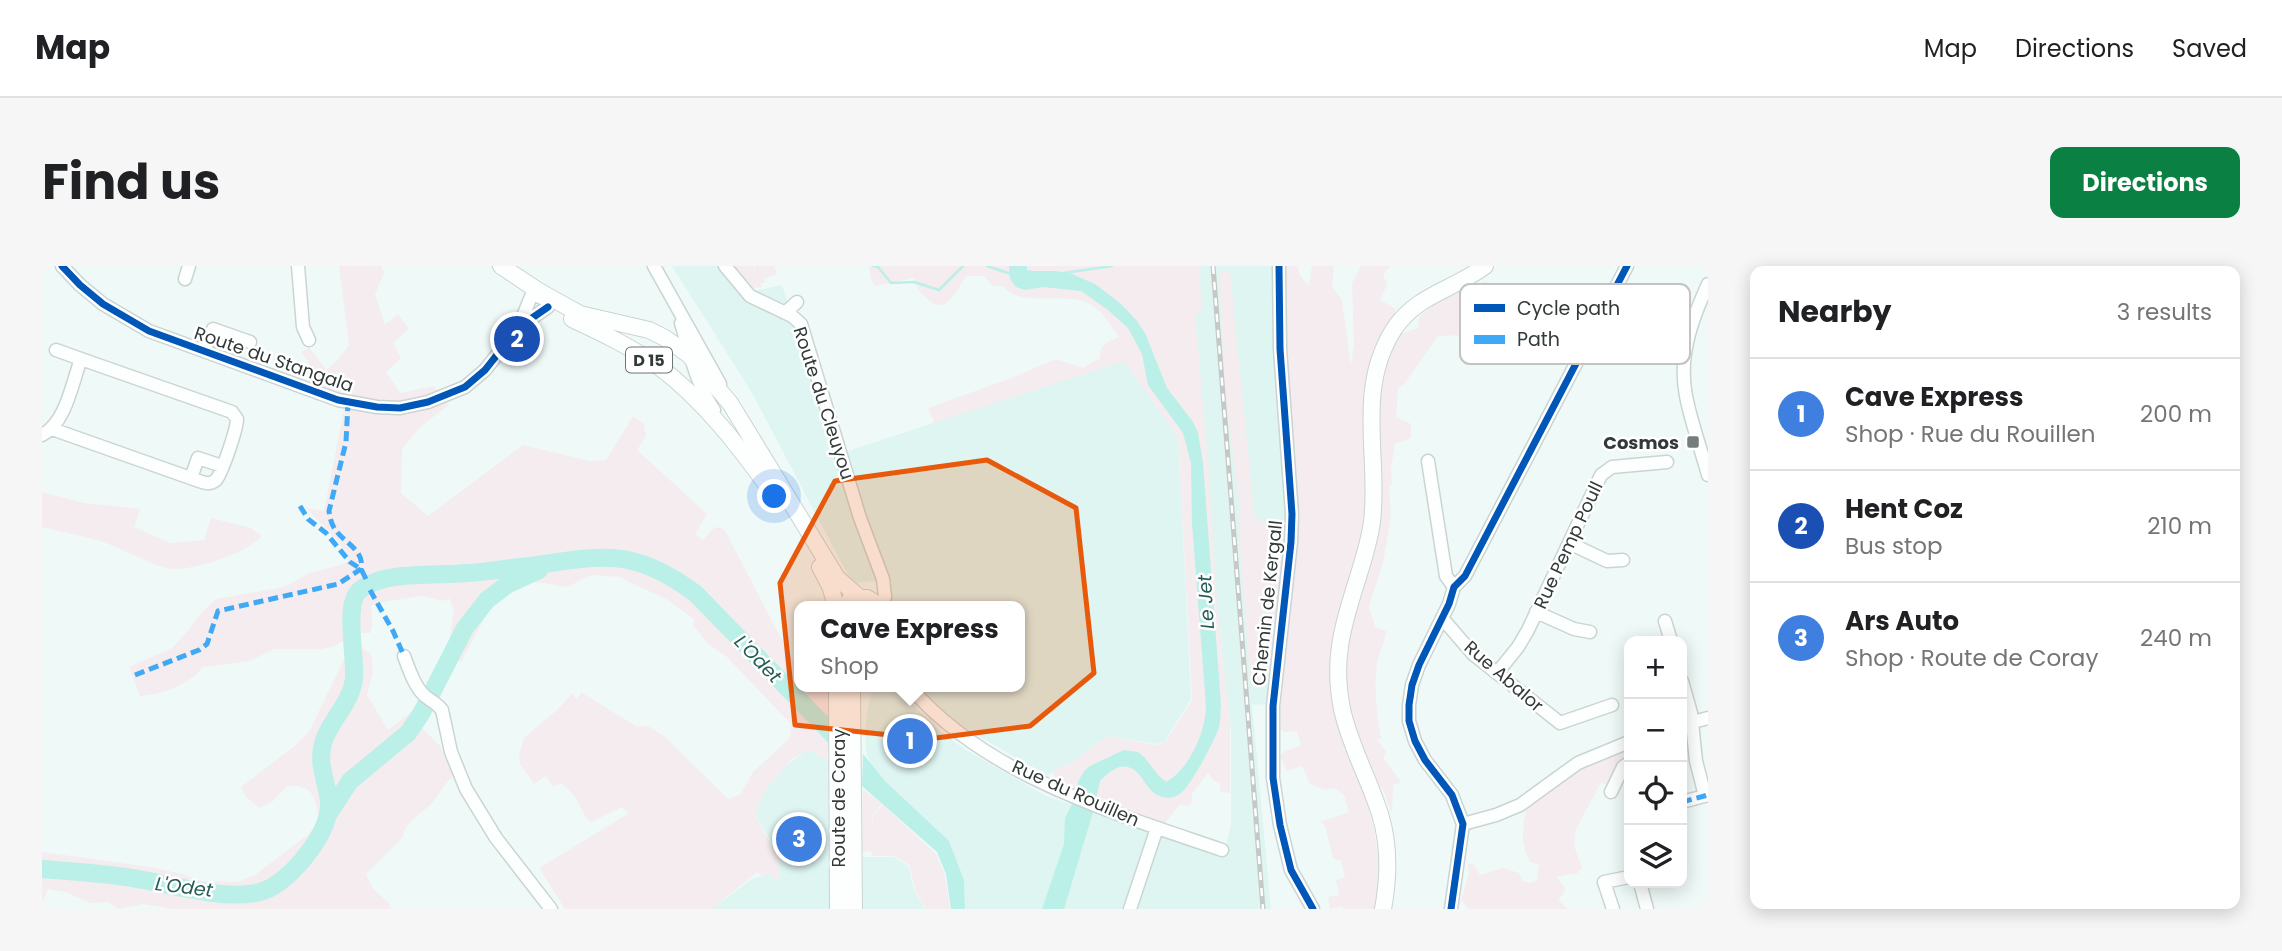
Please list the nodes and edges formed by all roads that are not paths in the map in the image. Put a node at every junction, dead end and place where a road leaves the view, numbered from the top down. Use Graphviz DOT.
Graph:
graph roads {
  1 [pos="62,266"];
  2 [pos="188,266"];
  3 [pos="298,266"];
  4 [pos="653,266"];
  5 [pos="725,266"];
  6 [pos="1279,266"];
  7 [pos="1485,266"];
  8 [pos="1627,266"];
  9 [pos="495,267"];
  10 [pos="185,279"];
  11 [pos="1618,284"];
  12 [pos="1708,284"];
  13 [pos="530,297"];
  14 [pos="797,302"];
  15 [pos="548,307"];
  16 [pos="679,312"];
  17 [pos="785,313"];
  18 [pos="580,314"];
  19 [pos="519,327"];
  20 [pos="644,328"];
  21 [pos="1690,331"];
  22 [pos="309,340"];
  23 [pos="250,342"];
  24 [pos="627,346"];
  25 [pos="56,350"];
  26 [pos="204,351"];
  27 [pos="689,355"];
  28 [pos="81,359"];
  29 [pos="1576,364"];
  30 [pos="1685,364"];
  31 [pos="730,403"];
  32 [pos="47,432"];
  33 [pos="732,439"];
  34 [pos="1428,461"];
  35 [pos="1667,462"];
  36 [pos="222,466"];
  37 [pos="1708,475"];
  38 [pos="191,478"];
  39 [pos="1569,543"];
  40 [pos="1623,560"];
  41 [pos="1454,587"];
  42 [pos="835,601"];
  43 [pos="870,601"];
  44 [pos="872,601"];
  45 [pos="1536,612"];
  46 [pos="1442,618"];
  47 [pos="1665,621"];
  48 [pos="1590,632"];
  49 [pos="1670,636"];
  50 [pos="404,656"];
  51 [pos="1497,673"];
  52 [pos="837,692"];
  53 [pos="852,692"];
  54 [pos="914,692"];
  55 [pos="1612,705"];
  56 [pos="1708,718"];
  57 [pos="1687,723"];
  58 [pos="1624,744"];
  59 [pos="1688,748"];
  60 [pos="1624,766"];
  61 [pos="1611,792"];
  62 [pos="1707,795"];
  63 [pos="1687,801"];
  64 [pos="1463,824"];
  65 [pos="1157,828"];
  66 [pos="1222,850"];
  67 [pos="1624,878"];
  68 [pos="1641,888"];
  69 [pos="551,909"];
  70 [pos="838,909"];
  71 [pos="854,909"];
  72 [pos="1130,909"];
  73 [pos="1313,909"];
  74 [pos="1383,909"];
  75 [pos="1451,909"];
  76 [pos="1612,909"];
  77 [pos="1647,909"];
  1 -- 26 [label="street, Route du Stangala"];
  2 -- 10 [label="street"];
  3 -- 22 [label="street"];
  4 -- 16 [label="street"];
  5 -- 17 [label="street, Route du Cleuyou"];
  6 -- 73 [label="street, Chemin de Kergall"];
  7 -- 74 [label="main road"];
  8 -- 11 [label="street"];
  9 -- 13 [label="main road, D 15"];
  9 -- 18 [label="main road, D 15"];
  12 -- 21 [label="street"];
  13 -- 15 [label="main road, D 15"];
  13 -- 18 [label="street, D 15"];
  13 -- 19 [label="street, Route du Stangala"];
  14 -- 17 [label="street"];
  15 -- 19 [label="street, Route du Stangala"];
  15 -- 24 [label="main road, D 15"];
  16 -- 27 [label="street"];
  16 -- 31 [label="street"];
  17 -- 44 [label="street, Route du Cleuyou"];
  18 -- 20 [label="main road, D 15"];
  19 -- 26 [label="street, Route du Stangala"];
  20 -- 24 [label="street"];
  20 -- 27 [label="main road, D 15"];
  23 -- 26 [label="street, Route du Stangala"];
  24 -- 33 [label="main road, D 15"];
  25 -- 28 [label="street"];
  27 -- 31 [label="main road, D 15"];
  27 -- 33 [label="street"];
  28 -- 32 [label="street"];
  28 -- 36 [label="street"];
  29 -- 41 [label="street"];
  30 -- 37 [label="street"];
  31 -- 43 [label="main road, D 15"];
  32 -- 38 [label="street"];
  33 -- 42 [label="main road, D 15"];
  34 -- 41 [label="street"];
  35 -- 39 [label="street, Rue Pemp Poull"];
  36 -- 38 [label="street"];
  36 -- 38 [label="street"];
  39 -- 40 [label="street"];
  39 -- 45 [label="street, Rue Pemp Poull"];
  41 -- 46 [label="street"];
  45 -- 48 [label="street"];
  45 -- 51 [label="street, Rue Pemp Poull"];
  46 -- 51 [label="street, Rue Abalor"];
  46 -- 64 [label="street"];
  47 -- 49 [label="street"];
  50 -- 69 [label="street"];
  51 -- 55 [label="street, Rue Abalor"];
  52 -- 70 [label="main road, Route de Coray"];
  53 -- 71 [label="main road, Route de Coray"];
  54 -- 65 [label="street, Rue du Rouillen"];
  56 -- 57 [label="street"];
  57 -- 59 [label="street"];
  58 -- 64 [label="street"];
  59 -- 62 [label="street"];
  60 -- 61 [label="street"];
  62 -- 63 [label="street"];
  64 -- 75 [label="street"];
  65 -- 66 [label="street, Rue du Rouillen"];
  65 -- 72 [label="street"];
  67 -- 76 [label="street"];
  68 -- 77 [label="street"];
}
